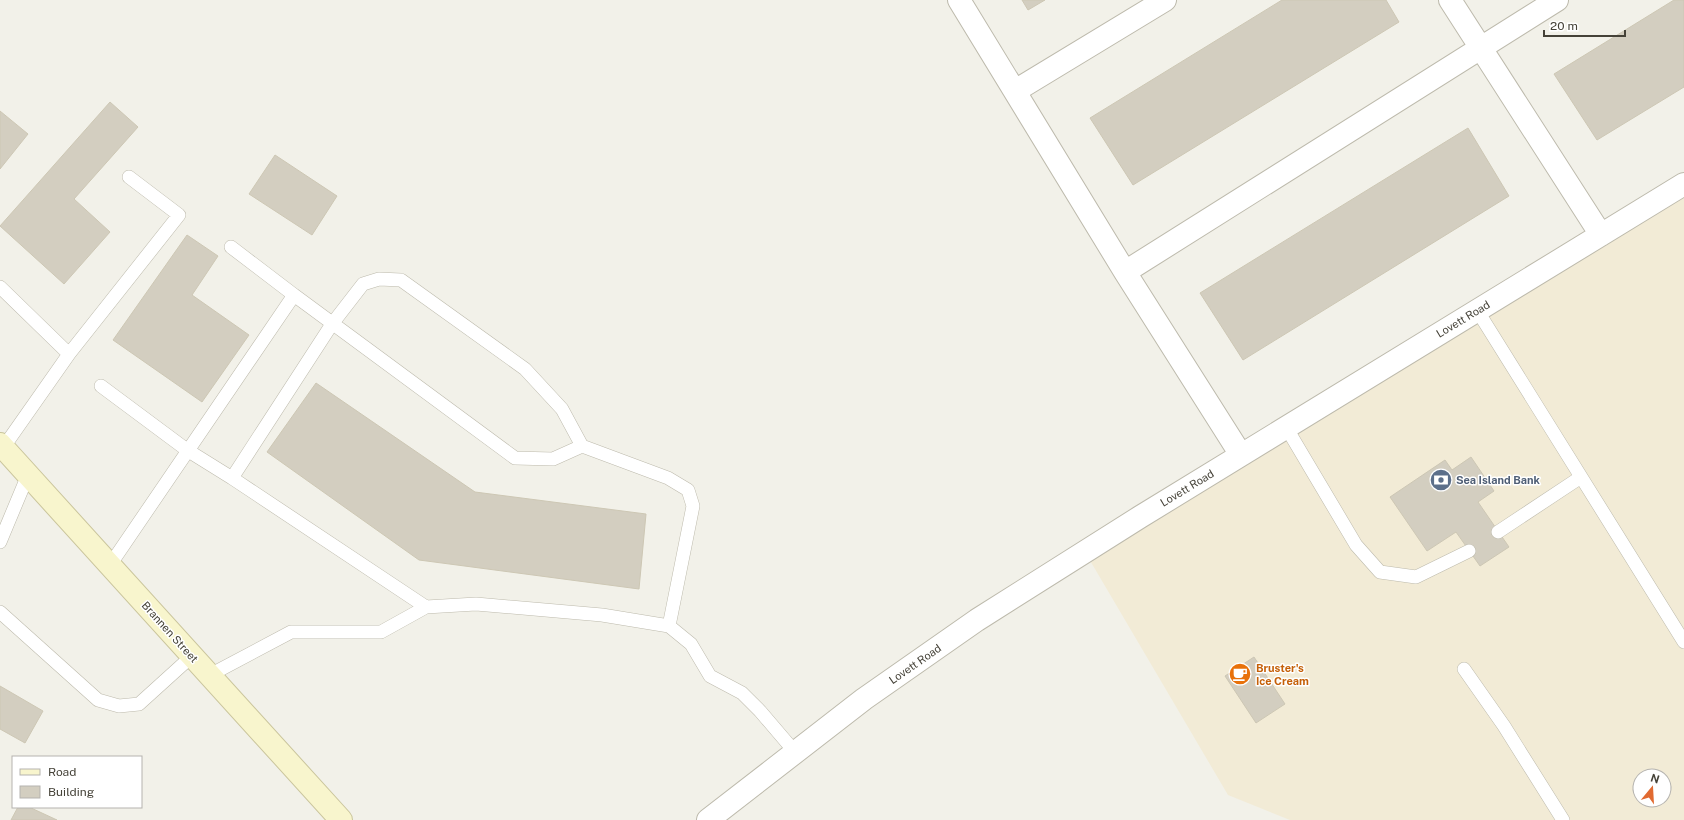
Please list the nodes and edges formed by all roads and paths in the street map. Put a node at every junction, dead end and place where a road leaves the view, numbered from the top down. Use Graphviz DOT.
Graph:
graph roads {
  1 [pos="959,0"];
  2 [pos="1165,0"];
  3 [pos="1450,0"];
  4 [pos="1557,0"];
  5 [pos="1480,48"];
  6 [pos="1015,91"];
  7 [pos="129,177"];
  8 [pos="1684,184"];
  9 [pos="1601,235"];
  10 [pos="231,247"];
  11 [pos="1125,272"];
  12 [pos="0,287"];
  13 [pos="294,295"];
  14 [pos="1477,310"];
  15 [pos="332,324"];
  16 [pos="70,354"];
  17 [pos="101,386"];
  18 [pos="1286,427"];
  19 [pos="2,446"];
  20 [pos="582,446"];
  21 [pos="187,450"];
  22 [pos="1241,455"];
  23 [pos="28,475"];
  24 [pos="1581,477"];
  25 [pos="232,478"];
  26 [pos="1498,532"];
  27 [pos="0,542"];
  28 [pos="1469,551"];
  29 [pos="110,565"];
  30 [pos="426,607"];
  31 [pos="0,612"];
  32 [pos="669,626"];
  33 [pos="1684,642"];
  34 [pos="192,656"];
  35 [pos="1464,669"];
  36 [pos="210,675"];
  37 [pos="795,752"];
  38 [pos="341,820"];
  39 [pos="708,820"];
  40 [pos="1563,820"];
  1 -- 6 [label="street"];
  2 -- 6 [label="street"];
  3 -- 5 [label="street"];
  4 -- 5 [label="street"];
  5 -- 9 [label="street"];
  5 -- 11 [label="street"];
  6 -- 11 [label="street"];
  7 -- 16 [label="lane"];
  8 -- 9 [label="street, Lovett Road"];
  9 -- 14 [label="street, Lovett Road"];
  10 -- 13 [label="lane"];
  11 -- 22 [label="street"];
  12 -- 16 [label="lane"];
  13 -- 15 [label="lane"];
  13 -- 21 [label="lane"];
  14 -- 18 [label="street, Lovett Road"];
  14 -- 24 [label="lane"];
  15 -- 20 [label="lane"];
  15 -- 20 [label="lane"];
  15 -- 25 [label="lane"];
  16 -- 19 [label="lane"];
  17 -- 21 [label="lane"];
  18 -- 22 [label="street, Lovett Road"];
  18 -- 28 [label="lane"];
  19 -- 23 [label="street, Brannen Street"];
  20 -- 32 [label="lane"];
  21 -- 25 [label="lane"];
  21 -- 29 [label="lane"];
  22 -- 37 [label="street, Lovett Road"];
  23 -- 27 [label="lane"];
  23 -- 29 [label="street, Brannen Street"];
  24 -- 26 [label="lane"];
  24 -- 33 [label="lane"];
  25 -- 30 [label="lane"];
  29 -- 34 [label="street, Brannen Street"];
  30 -- 32 [label="lane"];
  30 -- 36 [label="lane"];
  31 -- 34 [label="lane"];
  32 -- 37 [label="lane"];
  34 -- 36 [label="street, Brannen Street"];
  35 -- 40 [label="lane"];
  36 -- 38 [label="street, Brannen Street"];
  37 -- 39 [label="street, Lovett Road"];
}
